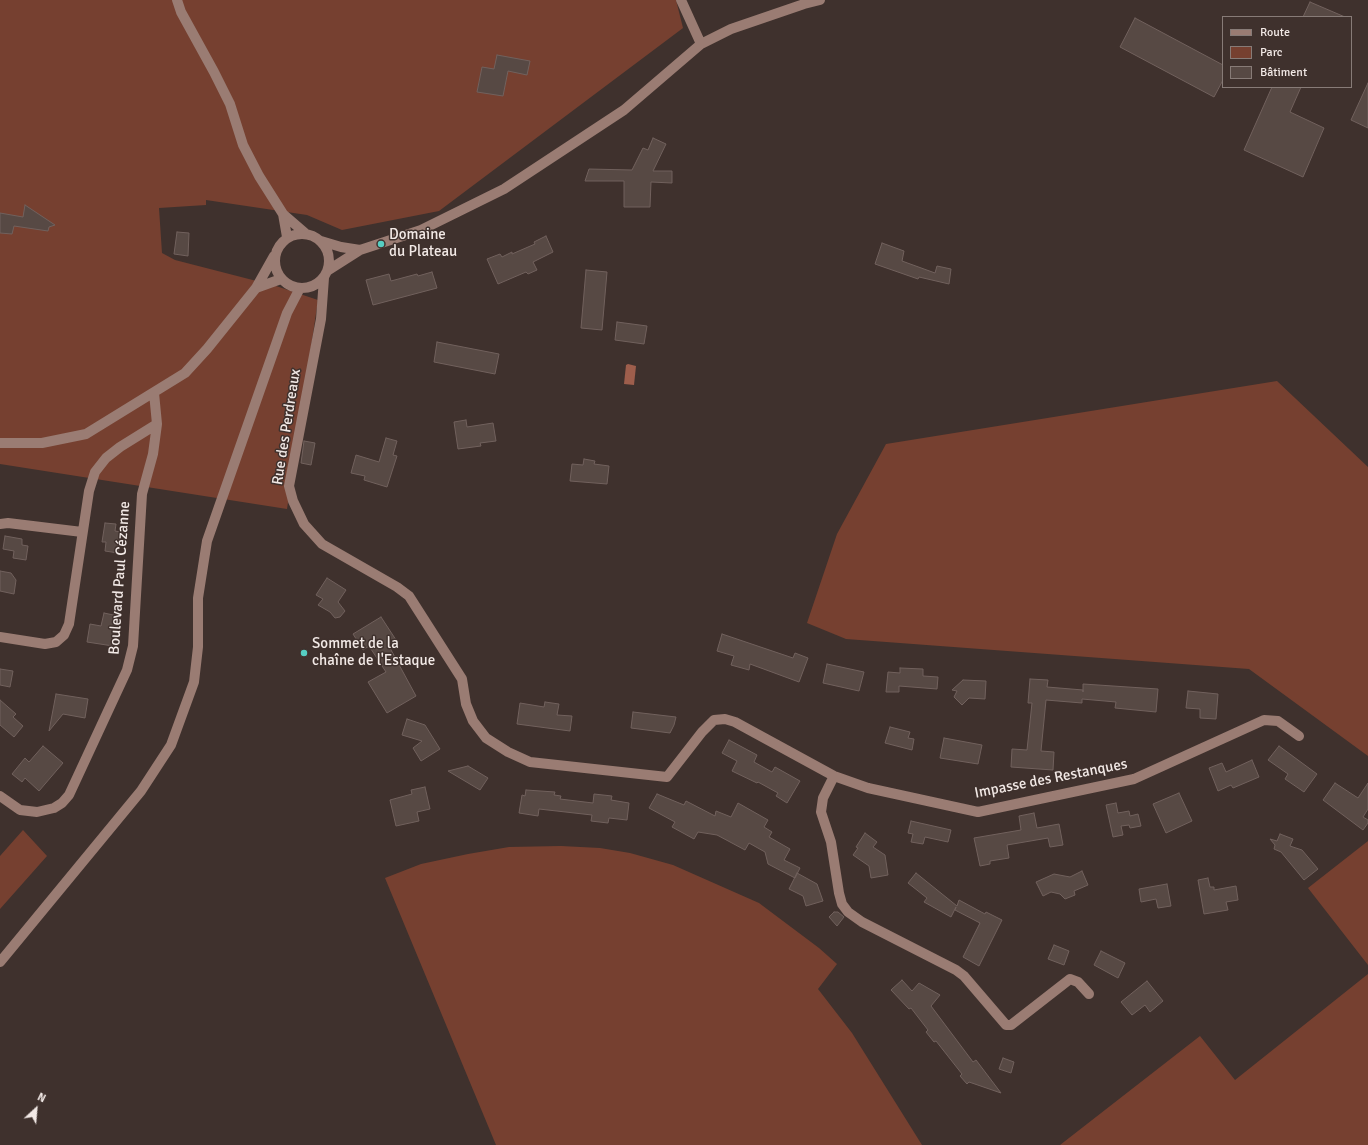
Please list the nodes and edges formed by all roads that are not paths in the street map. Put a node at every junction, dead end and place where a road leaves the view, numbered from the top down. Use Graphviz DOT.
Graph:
graph roads {
  1 [pos="177,0"];
  2 [pos="681,0"];
  3 [pos="820,0"];
  4 [pos="701,44"];
  5 [pos="283,214"];
  6 [pos="305,233"];
  7 [pos="287,237"];
  8 [pos="321,241"];
  9 [pos="360,250"];
  10 [pos="274,256"];
  11 [pos="325,275"];
  12 [pos="285,282"];
  13 [pos="256,288"];
  14 [pos="303,288"];
  15 [pos="323,305"];
  16 [pos="287,313"];
  17 [pos="154,393"];
  18 [pos="157,424"];
  19 [pos="0,443"];
  20 [pos="0,524"];
  21 [pos="82,532"];
  22 [pos="322,544"];
  23 [pos="0,637"];
  24 [pos="1299,736"];
  25 [pos="834,776"];
  26 [pos="0,796"];
  27 [pos="0,962"];
  28 [pos="1088,994"];
  1 -- 5 [label="street"];
  2 -- 4 [label="street"];
  3 -- 4 [label="street"];
  4 -- 9 [label="street"];
  5 -- 6 [label="street"];
  5 -- 7 [label="street"];
  6 -- 7 [label="street"];
  6 -- 8 [label="street"];
  7 -- 10 [label="street"];
  8 -- 9 [label="street"];
  8 -- 11 [label="street"];
  9 -- 11 [label="street"];
  10 -- 12 [label="street"];
  10 -- 13 [label="street"];
  11 -- 14 [label="street"];
  11 -- 15 [label="street, Rue des Perdreaux"];
  12 -- 13 [label="street"];
  12 -- 14 [label="street"];
  12 -- 16 [label="street"];
  13 -- 17 [label="street"];
  14 -- 15 [label="street"];
  14 -- 16 [label="street"];
  15 -- 22 [label="street, Rue des Perdreaux"];
  16 -- 27 [label="street"];
  17 -- 18 [label="street, Boulevard Paul Cézanne"];
  17 -- 19 [label="street"];
  18 -- 21 [label="street"];
  18 -- 26 [label="street, Boulevard Paul Cézanne"];
  20 -- 21 [label="street"];
  21 -- 23 [label="street"];
  22 -- 25 [label="street, Impasse des Restanques"];
  24 -- 25 [label="street, Impasse des Restanques"];
  25 -- 28 [label="street"];
}
